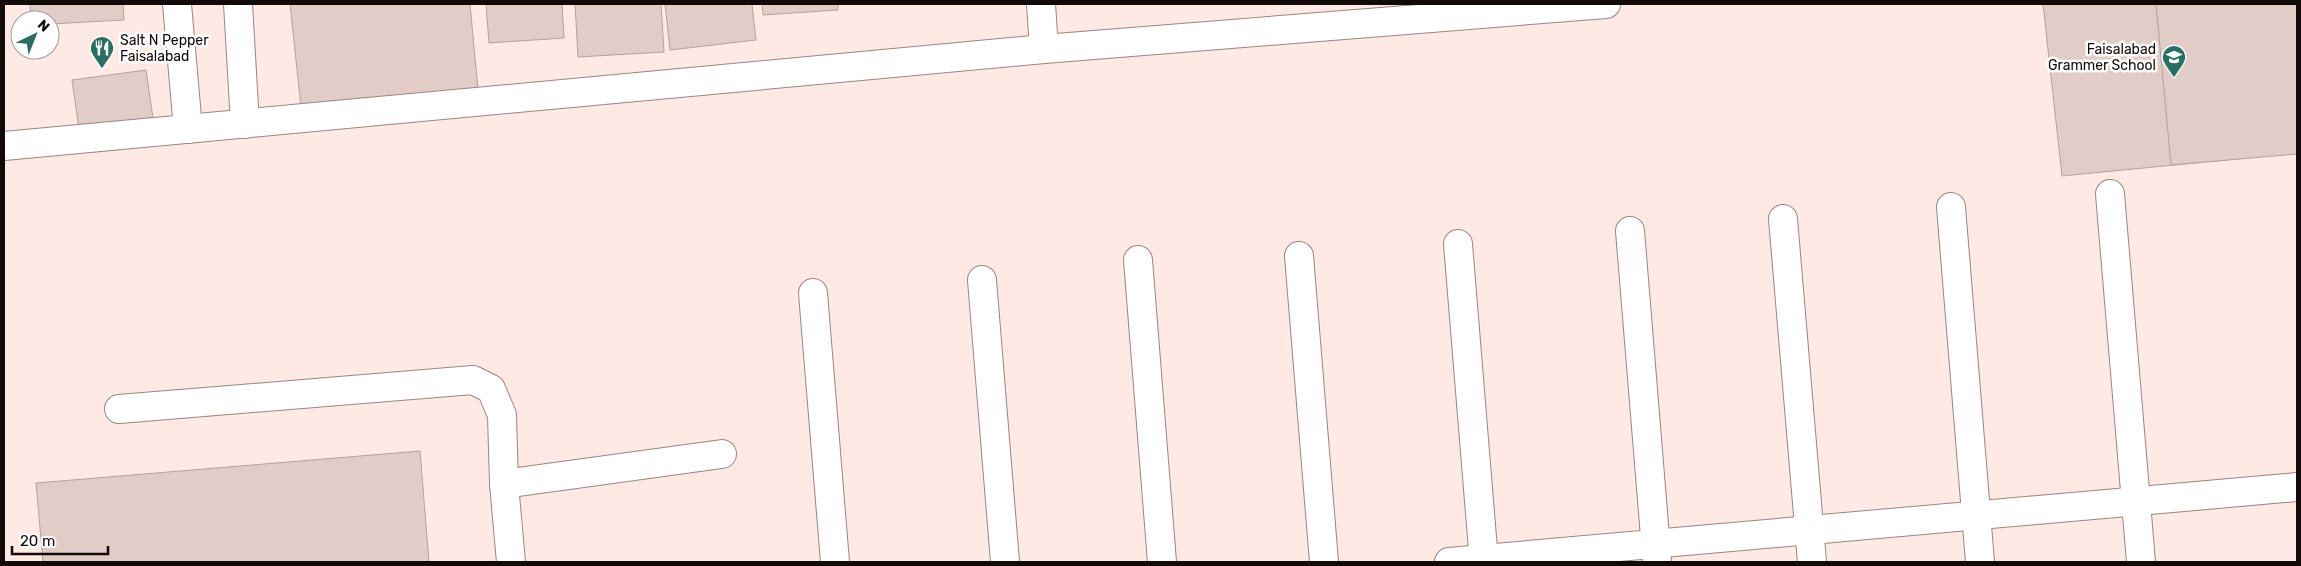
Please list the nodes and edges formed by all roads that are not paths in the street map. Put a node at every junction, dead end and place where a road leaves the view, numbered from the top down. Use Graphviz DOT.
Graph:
graph roads {
  1 [pos="177,4"];
  2 [pos="238,4"];
  3 [pos="1041,4"];
  4 [pos="1606,4"];
  5 [pos="1044,50"];
  6 [pos="245,124"];
  7 [pos="188,129"];
  8 [pos="4,146"];
  9 [pos="2110,194"];
  10 [pos="1951,207"];
  11 [pos="1783,219"];
  12 [pos="1630,231"];
  13 [pos="1458,244"];
  14 [pos="1300,256"];
  15 [pos="1138,260"];
  16 [pos="982,280"];
  17 [pos="813,293"];
  18 [pos="118,409"];
  19 [pos="722,454"];
  20 [pos="504,484"];
  21 [pos="2297,487"];
  22 [pos="2136,501"];
  23 [pos="1976,515"];
  24 [pos="1809,530"];
  25 [pos="1656,553"];
  26 [pos="1484,561"];
  27 [pos="511,562"];
  28 [pos="835,562"];
  29 [pos="1005,562"];
  30 [pos="1162,562"];
  31 [pos="1324,562"];
  32 [pos="1449,562"];
  33 [pos="1812,562"];
  34 [pos="1980,562"];
  35 [pos="2140,562"];
  1 -- 7 [label="street"];
  2 -- 6 [label="street"];
  3 -- 5 [label="street"];
  4 -- 5 [label="street"];
  5 -- 6 [label="street"];
  6 -- 7 [label="street"];
  7 -- 8 [label="street"];
  9 -- 22 [label="street"];
  10 -- 23 [label="street"];
  11 -- 24 [label="street"];
  12 -- 25 [label="street"];
  13 -- 26 [label="street"];
  14 -- 31 [label="street"];
  15 -- 30 [label="street"];
  16 -- 29 [label="street"];
  17 -- 28 [label="street"];
  18 -- 20 [label="street"];
  19 -- 20 [label="street"];
  20 -- 27 [label="street"];
  21 -- 22 [label="street"];
  22 -- 23 [label="street"];
  22 -- 35 [label="street"];
  23 -- 24 [label="street"];
  23 -- 34 [label="street"];
  24 -- 25 [label="street"];
  24 -- 33 [label="street"];
  25 -- 26 [label="street"];
  26 -- 32 [label="street"];
}
